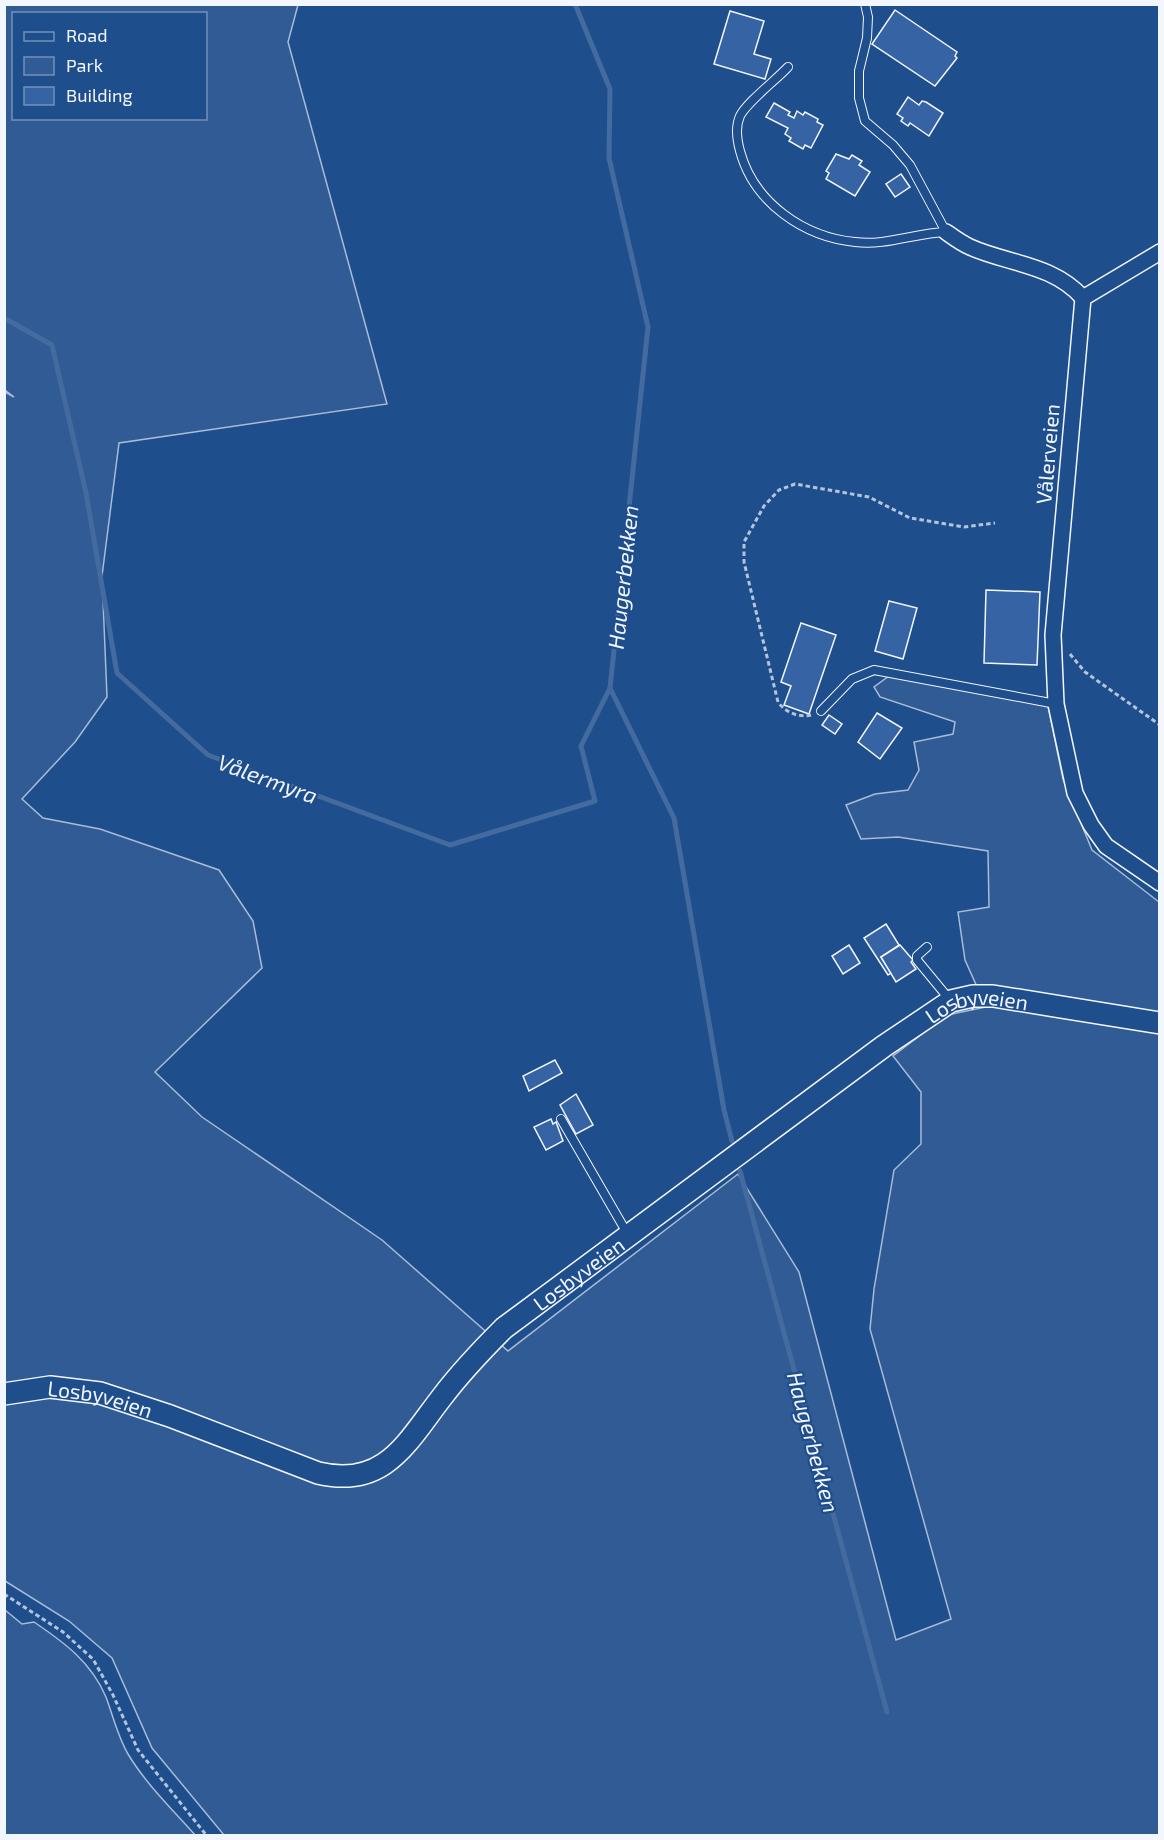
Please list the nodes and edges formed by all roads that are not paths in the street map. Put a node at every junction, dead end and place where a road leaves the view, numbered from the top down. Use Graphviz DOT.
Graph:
graph roads {
  1 [pos="865,4"];
  2 [pos="788,67"];
  3 [pos="946,232"];
  4 [pos="1160,252"];
  5 [pos="1083,298"];
  6 [pos="1056,704"];
  7 [pos="821,711"];
  8 [pos="1160,884"];
  9 [pos="927,947"];
  10 [pos="951,1001"];
  11 [pos="1160,1023"];
  12 [pos="561,1119"];
  13 [pos="628,1234"];
  14 [pos="4,1394"];
  1 -- 3 [label="lane"];
  2 -- 3 [label="lane"];
  3 -- 5 [label="street"];
  4 -- 5 [label="street"];
  5 -- 6 [label="street, Vålerveien"];
  6 -- 7 [label="lane"];
  6 -- 8 [label="street, Vålerveien"];
  9 -- 10 [label="lane"];
  10 -- 11 [label="main road, Losbyveien"];
  10 -- 13 [label="main road, Losbyveien"];
  12 -- 13 [label="lane"];
  13 -- 14 [label="main road, Losbyveien"];
}
